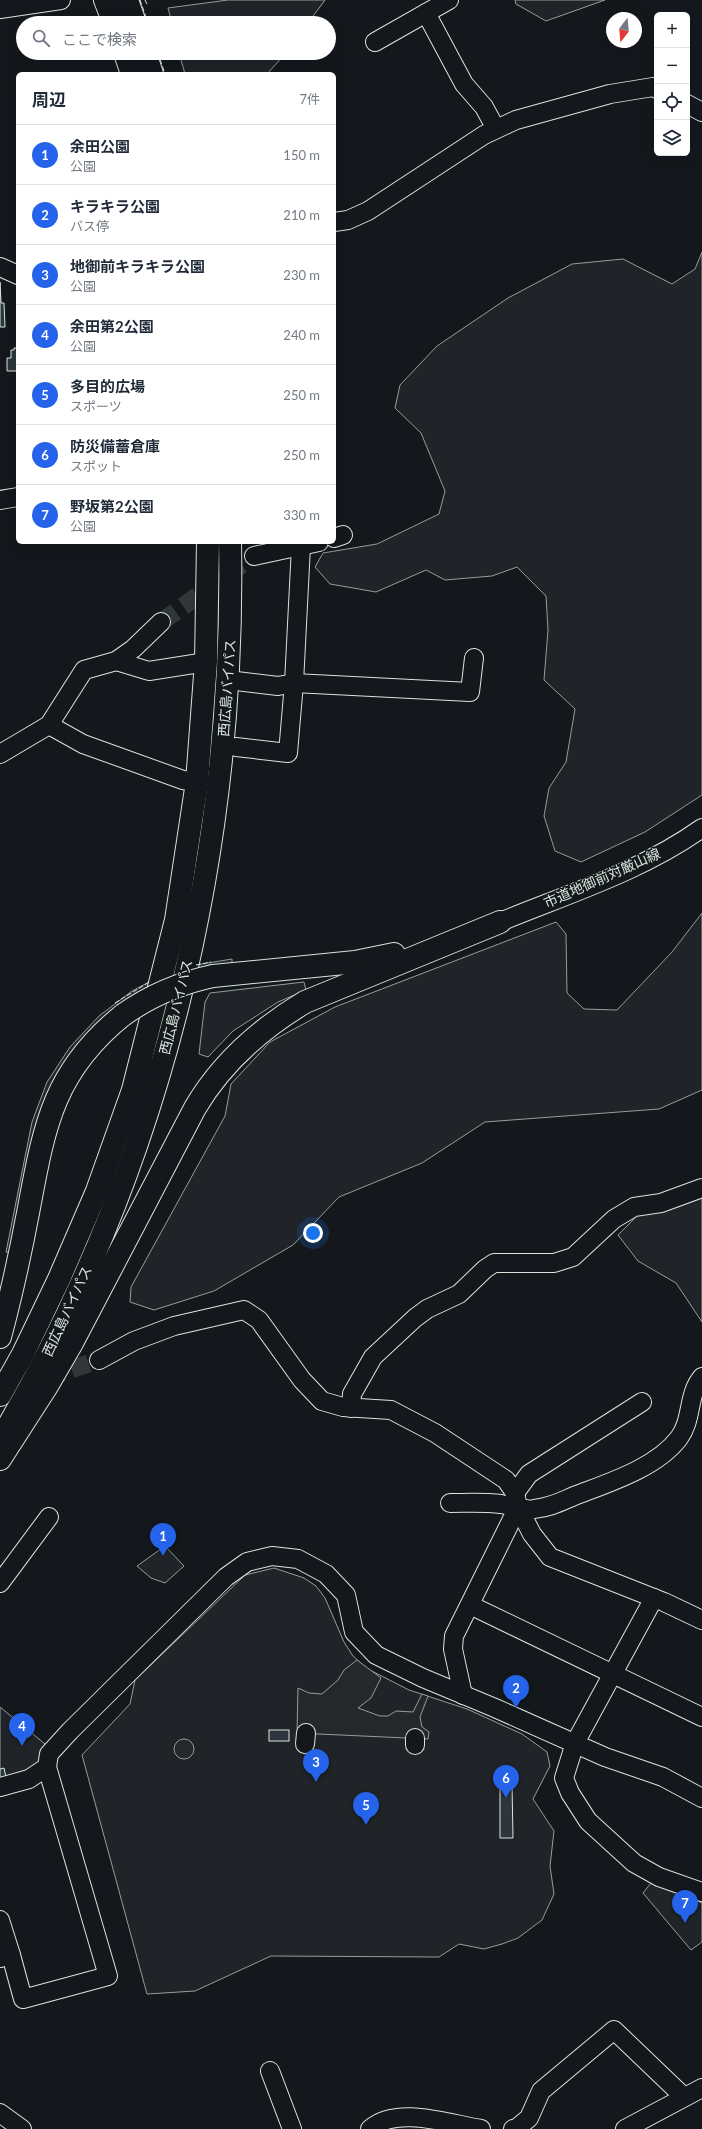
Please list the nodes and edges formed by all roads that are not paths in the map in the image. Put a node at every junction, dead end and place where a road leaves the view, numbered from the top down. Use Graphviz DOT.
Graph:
graph roads {
  1 [pos="61,0"];
  2 [pos="105,0"];
  3 [pos="127,0"];
  4 [pos="449,0"];
  5 [pos="0,9"];
  6 [pos="426,13"];
  7 [pos="111,16"];
  8 [pos="133,16"];
  9 [pos="375,42"];
  10 [pos="127,60"];
  11 [pos="147,60"];
  12 [pos="131,72"];
  13 [pos="151,72"];
  14 [pos="654,88"];
  15 [pos="690,106"];
  16 [pos="702,112"];
  17 [pos="496,129"];
  18 [pos="336,222"];
  19 [pos="0,267"];
  20 [pos="16,274"];
  21 [pos="16,497"];
  22 [pos="0,500"];
  23 [pos="208,544"];
  24 [pos="230,544"];
  25 [pos="310,544"];
  26 [pos="301,546"];
  27 [pos="254,556"];
  28 [pos="161,622"];
  29 [pos="474,658"];
  30 [pos="116,661"];
  31 [pos="206,662"];
  32 [pos="228,680"];
  33 [pos="294,683"];
  34 [pos="49,725"];
  35 [pos="236,747"];
  36 [pos="0,754"];
  37 [pos="197,782"];
  38 [pos="702,828"];
  39 [pos="500,922"];
  40 [pos="702,1188"];
  41 [pos="0,1337"];
  42 [pos="99,1360"];
  43 [pos="702,1377"];
  44 [pos="0,1395"];
  45 [pos="634,1402"];
  46 [pos="351,1408"];
  47 [pos="0,1440"];
  48 [pos="0,1459"];
  49 [pos="517,1500"];
  50 [pos="450,1503"];
  51 [pos="48,1517"];
  52 [pos="0,1583"];
  53 [pos="654,1598"];
  54 [pos="470,1605"];
  55 [pos="702,1620"];
  56 [pos="613,1674"];
  57 [pos="463,1694"];
  58 [pos="702,1717"];
  59 [pos="575,1743"];
  60 [pos="47,1768"];
  61 [pos="0,1788"];
  62 [pos="702,1798"];
  63 [pos="702,1892"];
  64 [pos="0,1920"];
  65 [pos="5,1957"];
  66 [pos="270,2071"];
  67 [pos="702,2088"];
  68 [pos="684,2097"];
  69 [pos="0,2113"];
  70 [pos="22,2129"];
  71 [pos="292,2129"];
  72 [pos="370,2129"];
  73 [pos="482,2129"];
  74 [pos="513,2129"];
  75 [pos="625,2129"];
  1 -- 5 [label="street"];
  2 -- 7 [label="highway"];
  3 -- 8 [label="highway"];
  4 -- 6 [label="street"];
  6 -- 9 [label="street"];
  6 -- 17 [label="street"];
  10 -- 12 [label="highway"];
  11 -- 13 [label="highway"];
  14 -- 17 [label="street"];
  15 -- 16 [label="street"];
  17 -- 18 [label="street"];
  19 -- 20 [label="street"];
  21 -- 22 [label="street"];
  23 -- 31 [label="highway, 西広島バイパス"];
  24 -- 32 [label="highway, 西広島バイパス"];
  25 -- 26 [label="street"];
  26 -- 27 [label="street"];
  26 -- 33 [label="street"];
  28 -- 30 [label="street"];
  29 -- 33 [label="street"];
  30 -- 31 [label="street"];
  30 -- 34 [label="street"];
  31 -- 37 [label="highway, 西広島バイパス"];
  32 -- 33 [label="street"];
  32 -- 47 [label="highway, 西広島バイパス"];
  33 -- 35 [label="street"];
  34 -- 36 [label="street"];
  34 -- 37 [label="street"];
  37 -- 44 [label="highway, 西広島バイパス"];
  38 -- 39 [label="street, 市道地御前対厳山線"];
  39 -- 41 [label="highway, bridge"];
  39 -- 48 [label="highway"];
  40 -- 46 [label="street"];
  42 -- 46 [label="street"];
  43 -- 49 [label="street"];
  45 -- 49 [label="street"];
  46 -- 49 [label="street"];
  49 -- 50 [label="street"];
  49 -- 53 [label="street"];
  49 -- 54 [label="street"];
  51 -- 52 [label="street"];
  53 -- 55 [label="street"];
  53 -- 56 [label="street"];
  54 -- 56 [label="street"];
  54 -- 57 [label="street"];
  56 -- 58 [label="street"];
  56 -- 59 [label="street"];
  57 -- 59 [label="street"];
  57 -- 60 [label="street"];
  59 -- 62 [label="street"];
  59 -- 63 [label="street"];
  60 -- 61 [label="street"];
  60 -- 65 [label="street"];
  64 -- 65 [label="street"];
  66 -- 71 [label="street"];
  67 -- 68 [label="street"];
  68 -- 74 [label="street"];
  68 -- 75 [label="street"];
  69 -- 70 [label="street"];
  72 -- 73 [label="street"];
}
